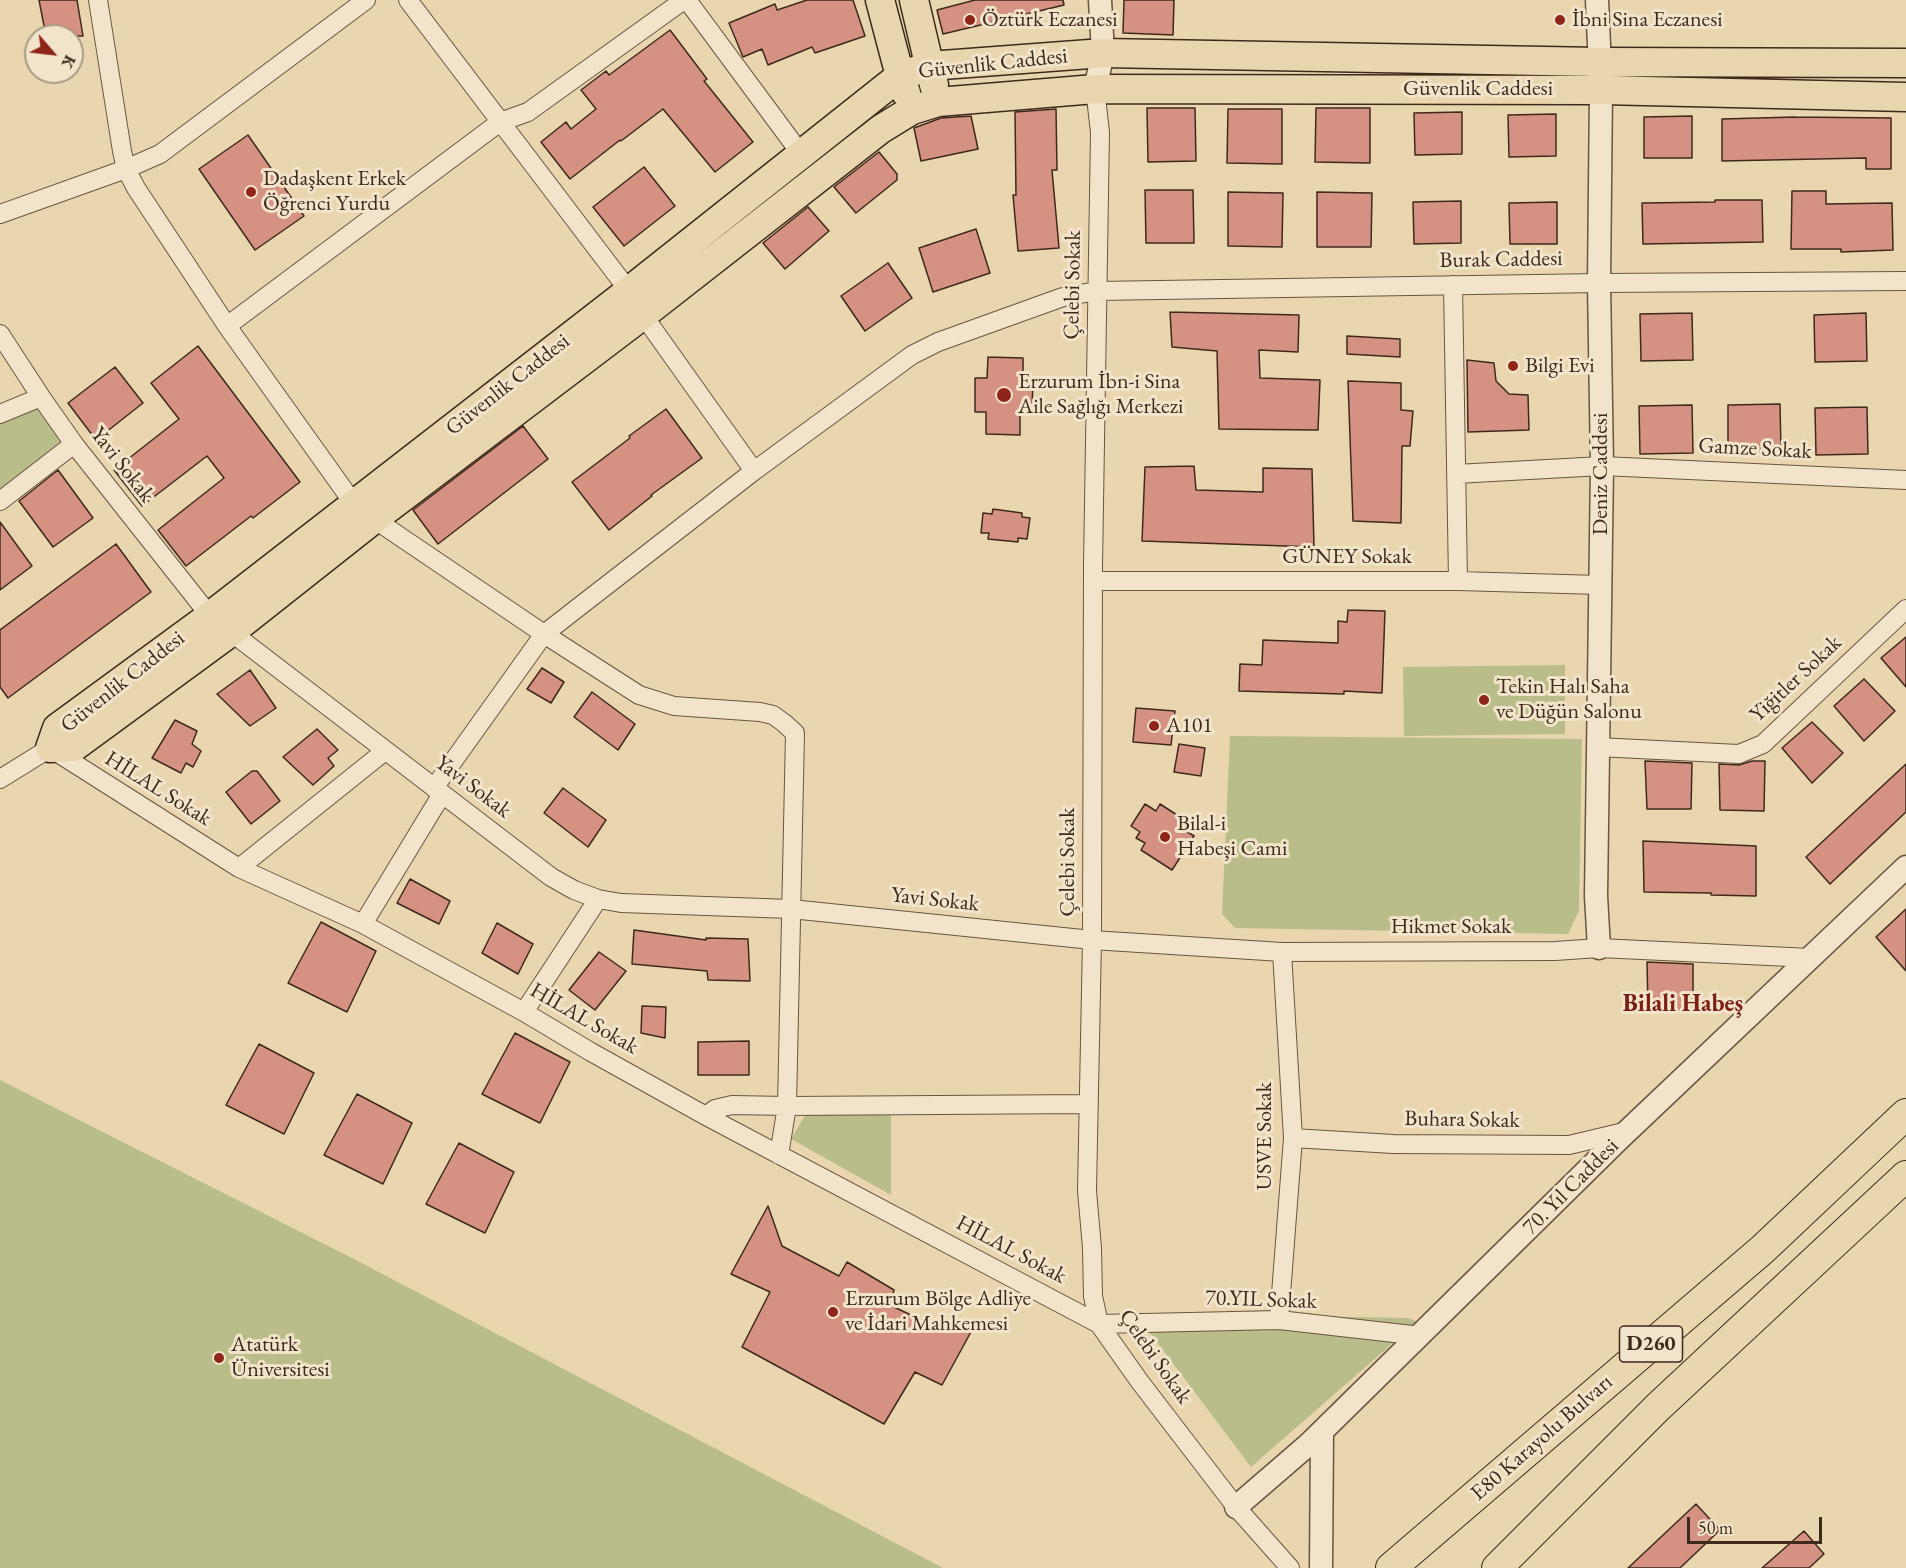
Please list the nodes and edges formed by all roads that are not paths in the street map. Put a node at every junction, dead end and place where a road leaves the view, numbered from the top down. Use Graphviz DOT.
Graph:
graph roads {
  1 [pos="98,0"];
  2 [pos="366,0"];
  3 [pos="408,0"];
  4 [pos="685,0"];
  5 [pos="880,0"];
  6 [pos="914,0"];
  7 [pos="1100,0"];
  8 [pos="1597,0"];
  9 [pos="1102,53"];
  10 [pos="1599,62"];
  11 [pos="1906,63"];
  12 [pos="929,66"];
  13 [pos="900,76"];
  14 [pos="1095,89"];
  15 [pos="1601,90"];
  16 [pos="1906,97"];
  17 [pos="925,106"];
  18 [pos="500,122"];
  19 [pos="801,154"];
  20 [pos="126,169"];
  21 [pos="0,214"];
  22 [pos="1906,281"];
  23 [pos="1599,283"];
  24 [pos="1453,285"];
  25 [pos="1097,291"];
  26 [pos="636,303"];
  27 [pos="227,326"];
  28 [pos="0,334"];
  29 [pos="41,397"];
  30 [pos="0,414"];
  31 [pos="74,444"];
  32 [pos="1602,466"];
  33 [pos="753,471"];
  34 [pos="1456,474"];
  35 [pos="1906,480"];
  36 [pos="0,501"];
  37 [pos="364,512"];
  38 [pos="1093,581"];
  39 [pos="1458,581"];
  40 [pos="1600,585"];
  41 [pos="1906,609"];
  42 [pos="221,624"];
  43 [pos="544,634"];
  44 [pos="1597,747"];
  45 [pos="50,748"];
  46 [pos="385,751"];
  47 [pos="0,780"];
  48 [pos="438,791"];
  49 [pos="1906,867"];
  50 [pos="239,868"];
  51 [pos="598,899"];
  52 [pos="791,909"];
  53 [pos="363,924"];
  54 [pos="1092,940"];
  55 [pos="1599,948"];
  56 [pos="1282,952"];
  57 [pos="1811,958"];
  58 [pos="524,1012"];
  59 [pos="1089,1104"];
  60 [pos="787,1106"];
  61 [pos="1906,1114"];
  62 [pos="706,1116"];
  63 [pos="1628,1131"];
  64 [pos="1293,1138"];
  65 [pos="779,1155"];
  66 [pos="1906,1176"];
  67 [pos="1279,1320"];
  68 [pos="1100,1324"];
  69 [pos="1421,1336"];
  70 [pos="1322,1431"];
  71 [pos="1236,1507"];
  72 [pos="1290,1568"];
  73 [pos="1321,1568"];
  74 [pos="1391,1568"];
  75 [pos="1497,1568"];
  1 -- 20 [label="street"];
  2 -- 20 [label="street"];
  3 -- 18 [label="street"];
  4 -- 18 [label="street"];
  4 -- 19 [label="street"];
  5 -- 13 [label="main road"];
  6 -- 12 [label="main road"];
  7 -- 9 [label="street"];
  8 -- 10 [label="street, Deniz Caddesi"];
  9 -- 10 [label="main road, Güvenlik Caddesi"];
  9 -- 12 [label="main road, Güvenlik Caddesi"];
  9 -- 14 [label="street"];
  10 -- 11 [label="main road, Güvenlik Caddesi"];
  10 -- 15 [label="street, Deniz Caddesi"];
  12 -- 13 [label="main road, Güvenlik Caddesi"];
  12 -- 17 [label="main road"];
  13 -- 17 [label="main road"];
  13 -- 19 [label="main road, Güvenlik Caddesi"];
  14 -- 15 [label="main road, Güvenlik Caddesi"];
  14 -- 17 [label="main road, Güvenlik Caddesi"];
  14 -- 25 [label="street, Çelebi Sokak"];
  15 -- 16 [label="main road, Güvenlik Caddesi"];
  15 -- 23 [label="street, Deniz Caddesi"];
  17 -- 26 [label="main road, Güvenlik Caddesi"];
  18 -- 26 [label="street"];
  18 -- 27 [label="street"];
  19 -- 26 [label="main road, Güvenlik Caddesi"];
  20 -- 21 [label="street"];
  20 -- 27 [label="street"];
  22 -- 23 [label="street, Burak Caddesi"];
  23 -- 24 [label="street, Burak Caddesi"];
  23 -- 32 [label="street, Deniz Caddesi"];
  24 -- 25 [label="street, Burak Caddesi"];
  24 -- 34 [label="street"];
  25 -- 33 [label="street, Burak Caddesi"];
  25 -- 38 [label="street, Çelebi Sokak"];
  26 -- 33 [label="street"];
  26 -- 37 [label="main road, Güvenlik Caddesi"];
  27 -- 37 [label="street"];
  28 -- 29 [label="street, Yavi Sokak"];
  29 -- 30 [label="street"];
  29 -- 31 [label="street, Yavi Sokak"];
  31 -- 36 [label="street"];
  31 -- 42 [label="street, Yavi Sokak"];
  32 -- 34 [label="street, Gamze Sokak"];
  32 -- 35 [label="street, Gamze Sokak"];
  32 -- 40 [label="street, Deniz Caddesi"];
  33 -- 43 [label="street, Burak Caddesi"];
  34 -- 39 [label="street"];
  37 -- 42 [label="main road, Güvenlik Caddesi"];
  37 -- 43 [label="street"];
  38 -- 39 [label="street, GÜNEY Sokak"];
  38 -- 54 [label="street, Çelebi Sokak"];
  39 -- 40 [label="street, GÜNEY Sokak"];
  40 -- 44 [label="street, Deniz Caddesi"];
  41 -- 44 [label="street, Yiğitler Sokak"];
  42 -- 45 [label="main road, Güvenlik Caddesi"];
  42 -- 46 [label="street, Yavi Sokak"];
  43 -- 48 [label="street, Burak Caddesi"];
  43 -- 52 [label="street"];
  44 -- 55 [label="street, Deniz Caddesi"];
  45 -- 47 [label="street"];
  45 -- 50 [label="street, HİLAL Sokak"];
  46 -- 48 [label="street, Yavi Sokak"];
  46 -- 50 [label="street"];
  48 -- 51 [label="street, Yavi Sokak"];
  48 -- 53 [label="street, Burak Caddesi"];
  49 -- 57 [label="street, 70. Yıl Caddesi"];
  50 -- 53 [label="street, HİLAL Sokak"];
  51 -- 52 [label="street, Yavi Sokak"];
  51 -- 58 [label="street"];
  52 -- 54 [label="street, Yavi Sokak"];
  52 -- 60 [label="street"];
  53 -- 58 [label="street, HİLAL Sokak"];
  54 -- 56 [label="street, Hikmet Sokak"];
  54 -- 59 [label="street, Çelebi Sokak"];
  55 -- 56 [label="street, Hikmet Sokak"];
  55 -- 57 [label="street, Hikmet Sokak"];
  56 -- 64 [label="street, USVE Sokak"];
  57 -- 63 [label="street, 70. Yıl Caddesi"];
  58 -- 62 [label="street, HİLAL Sokak"];
  59 -- 60 [label="street"];
  59 -- 68 [label="street, Çelebi Sokak"];
  60 -- 62 [label="street"];
  60 -- 65 [label="street"];
  61 -- 74 [label="highway, E80 Karayolu Bulvarı / D260"];
  62 -- 65 [label="street, HİLAL Sokak"];
  63 -- 64 [label="street, Buhara Sokak"];
  63 -- 69 [label="street, 70. Yıl Caddesi"];
  64 -- 67 [label="street, USVE Sokak"];
  65 -- 68 [label="street, HİLAL Sokak"];
  66 -- 75 [label="highway, D260"];
  67 -- 68 [label="street, 70.YIL Sokak"];
  67 -- 69 [label="street, 70.YIL Sokak"];
  68 -- 71 [label="street, Çelebi Sokak"];
  69 -- 70 [label="street, 70. Yıl Caddesi"];
  70 -- 71 [label="street, 70. Yıl Caddesi"];
  70 -- 73 [label="street"];
  71 -- 72 [label="street, Çelebi Sokak"];
}
